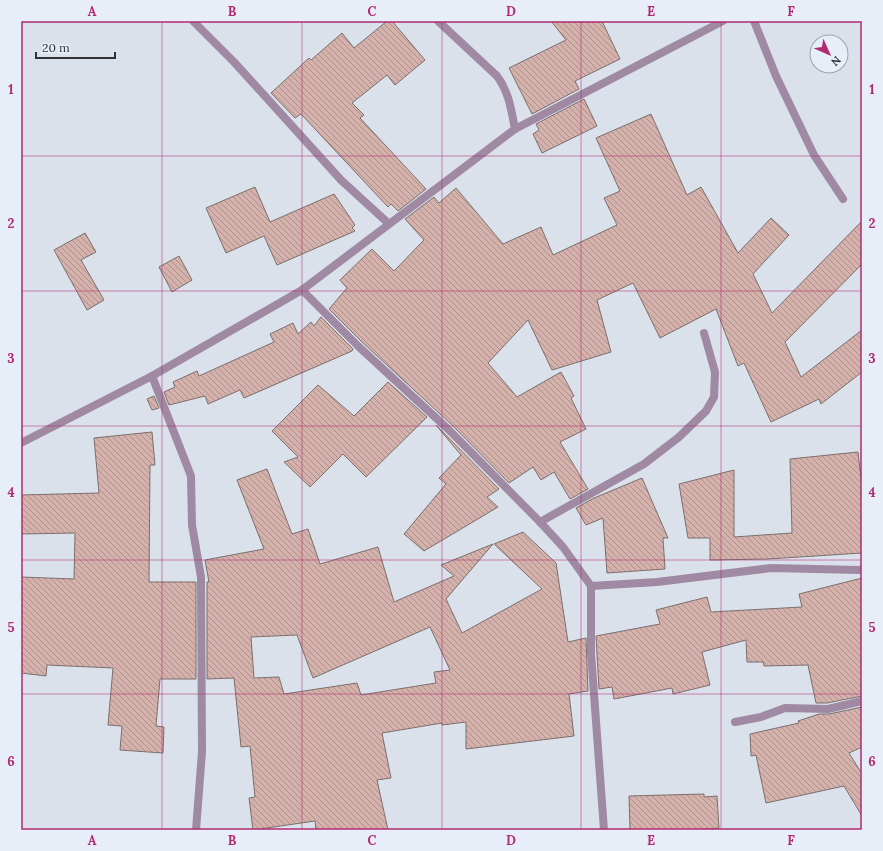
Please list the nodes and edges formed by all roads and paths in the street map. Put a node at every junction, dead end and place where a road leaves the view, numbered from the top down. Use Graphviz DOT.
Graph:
graph roads {
  1 [pos="193,21"];
  2 [pos="438,21"];
  3 [pos="723,21"];
  4 [pos="754,21"];
  5 [pos="516,129"];
  6 [pos="843,199"];
  7 [pos="388,223"];
  8 [pos="302,290"];
  9 [pos="704,333"];
  10 [pos="152,376"];
  11 [pos="21,443"];
  12 [pos="540,522"];
  13 [pos="861,572"];
  14 [pos="591,586"];
  15 [pos="862,701"];
  16 [pos="735,722"];
  17 [pos="196,830"];
  18 [pos="604,830"];
  1 -- 7 [label="street"];
  2 -- 5 [label="street"];
  3 -- 5 [label="street"];
  4 -- 6 [label="street"];
  5 -- 7 [label="street"];
  7 -- 8 [label="street"];
  8 -- 10 [label="street"];
  8 -- 12 [label="street"];
  9 -- 12 [label="street"];
  10 -- 11 [label="street"];
  10 -- 17 [label="street"];
  12 -- 14 [label="street"];
  13 -- 14 [label="street"];
  14 -- 18 [label="street"];
  15 -- 16 [label="street"];
}
